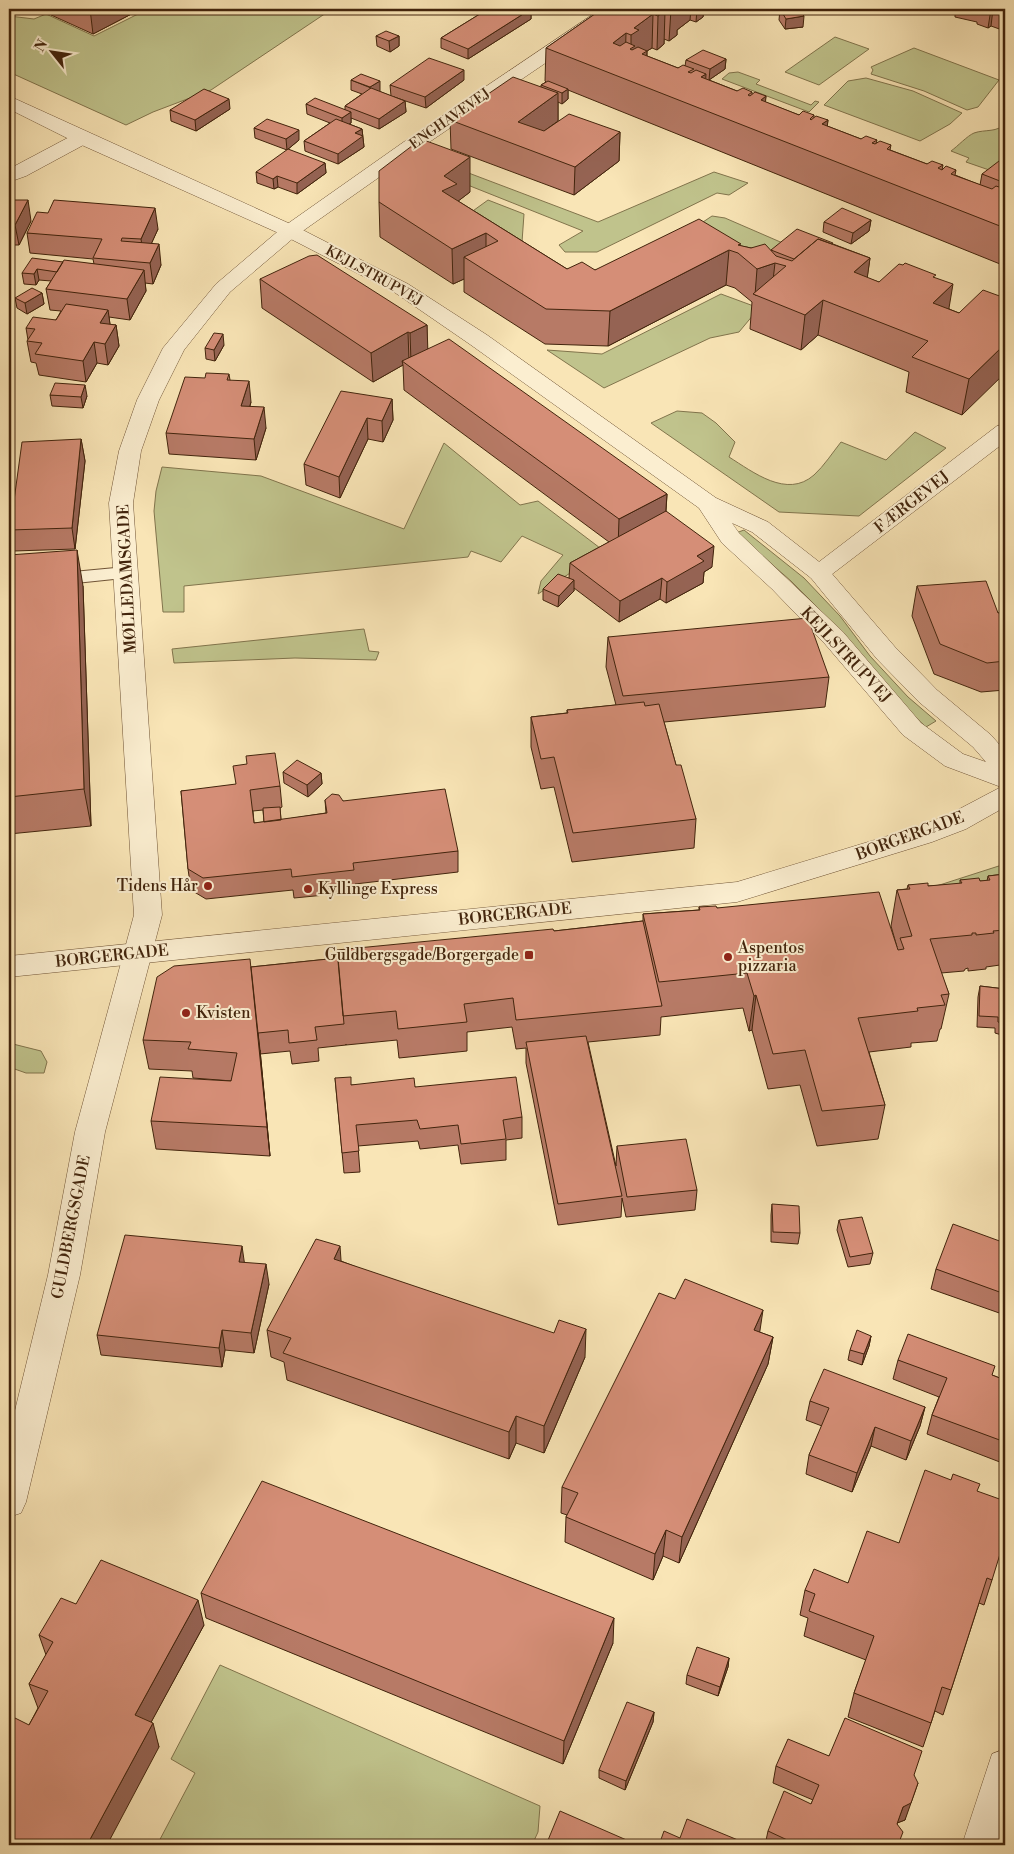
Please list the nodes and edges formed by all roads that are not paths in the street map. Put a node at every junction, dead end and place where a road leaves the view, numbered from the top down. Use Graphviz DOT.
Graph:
graph roads {
  1 [pos="613,9"];
  2 [pos="9,102"];
  3 [pos="82,138"];
  4 [pos="9,176"];
  5 [pos="290,231"];
  6 [pos="1005,431"];
  7 [pos="708,503"];
  8 [pos="126,573"];
  9 [pos="819,573"];
  10 [pos="9,584"];
  11 [pos="1005,767"];
  12 [pos="1005,780"];
  13 [pos="1005,794"];
  14 [pos="138,953"];
  15 [pos="9,967"];
  16 [pos="9,1502"];
  17 [pos="1005,1767"];
  18 [pos="980,1845"];
  1 -- 5 [label="street, ENGHAVEVEJ"];
  2 -- 3 [label="street, KEJLSTRUPVEJ"];
  3 -- 4 [label="street"];
  3 -- 5 [label="street, KEJLSTRUPVEJ"];
  5 -- 7 [label="street, KEJLSTRUPVEJ"];
  5 -- 8 [label="street, MØLLEDAMSGADE"];
  6 -- 9 [label="street, FÆRGEVEJ"];
  7 -- 9 [label="street, KEJLSTRUPVEJ"];
  7 -- 12 [label="street, KEJLSTRUPVEJ"];
  8 -- 10 [label="lane"];
  8 -- 14 [label="street, MØLLEDAMSGADE"];
  9 -- 11 [label="street, KEJLSTRUPVEJ"];
  13 -- 14 [label="street, BORGERGADE"];
  14 -- 15 [label="street, BORGERGADE"];
  14 -- 16 [label="street, GULDBERGSGADE"];
  17 -- 18 [label="street"];
}
